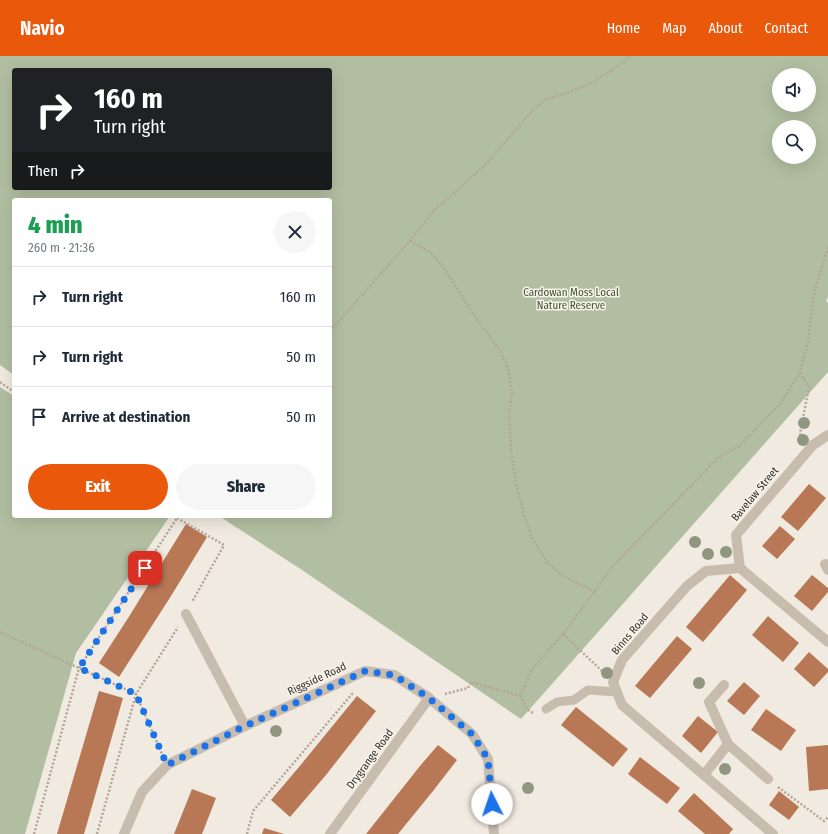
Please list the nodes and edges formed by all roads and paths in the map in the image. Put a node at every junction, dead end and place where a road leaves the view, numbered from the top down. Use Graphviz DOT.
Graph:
graph roads {
  1 [pos="629,56"];
  2 [pos="410,241"];
  3 [pos="828,247"];
  4 [pos="332,329"];
  5 [pos="800,372"];
  6 [pos="0,382"];
  7 [pos="12,391"];
  8 [pos="828,435"];
  9 [pos="813,445"];
  10 [pos="176,518"];
  11 [pos="179,518"];
  12 [pos="740,568"];
  13 [pos="594,592"];
  14 [pos="186,614"];
  15 [pos="0,632"];
  16 [pos="563,634"];
  17 [pos="827,640"];
  18 [pos="79,668"];
  19 [pos="347,679"];
  20 [pos="613,682"];
  21 [pos="724,685"];
  22 [pos="617,692"];
  23 [pos="136,694"];
  24 [pos="520,696"];
  25 [pos="429,698"];
  26 [pos="546,709"];
  27 [pos="245,726"];
  28 [pos="728,744"];
  29 [pos="167,765"];
  30 [pos="704,775"];
  31 [pos="768,779"];
  32 [pos="828,817"];
  33 [pos="34,834"];
  34 [pos="97,834"];
  35 [pos="124,834"];
  36 [pos="247,834"];
  37 [pos="330,834"];
  38 [pos="494,834"];
  39 [pos="773,834"];
  1 -- 2 [label="path"];
  2 -- 4 [label="path"];
  2 -- 13 [label="path"];
  3 -- 5 [label="path"];
  5 -- 9 [label="path"];
  5 -- 13 [label="path"];
  6 -- 7 [label="path"];
  8 -- 9 [label="street, Bavelaw Street"];
  9 -- 12 [label="street, Bavelaw Street"];
  10 -- 18 [label="path"];
  11 -- 14 [label="path"];
  12 -- 17 [label="street"];
  12 -- 20 [label="street, Binns Road"];
  13 -- 16 [label="path"];
  14 -- 23 [label="path"];
  14 -- 27 [label="street"];
  15 -- 18 [label="path"];
  16 -- 20 [label="path"];
  16 -- 24 [label="path"];
  18 -- 23 [label="path"];
  18 -- 33 [label="path"];
  19 -- 25 [label="street, Riggside Road"];
  19 -- 27 [label="street, Riggside Road"];
  19 -- 36 [label="path"];
  20 -- 22 [label="street"];
  21 -- 28 [label="street"];
  22 -- 26 [label="lane"];
  22 -- 30 [label="street"];
  23 -- 29 [label="path"];
  23 -- 34 [label="path"];
  24 -- 25 [label="path"];
  24 -- 26 [label="path"];
  25 -- 37 [label="street, Drygrange Road"];
  25 -- 38 [label="street, Riggside Road"];
  27 -- 29 [label="street, Riggside Road"];
  28 -- 30 [label="street"];
  28 -- 31 [label="street"];
  29 -- 35 [label="street, Riggside Road"];
  30 -- 39 [label="street"];
  31 -- 32 [label="path"];
}
